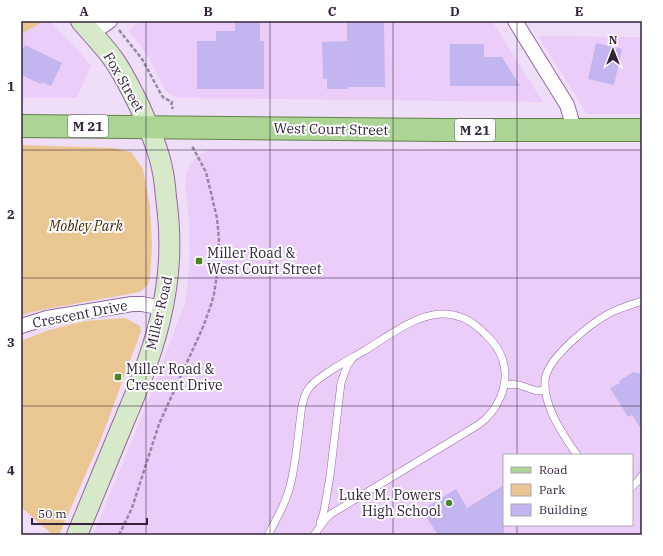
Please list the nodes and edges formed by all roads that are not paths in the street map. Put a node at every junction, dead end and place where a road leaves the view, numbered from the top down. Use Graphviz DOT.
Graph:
graph roads {
  1 [pos="515,21"];
  2 [pos="114,25"];
  3 [pos="86,27"];
  4 [pos="21,126"];
  5 [pos="148,127"];
  6 [pos="571,130"];
  7 [pos="642,130"];
  8 [pos="642,302"];
  9 [pos="162,308"];
  10 [pos="21,326"];
  11 [pos="356,356"];
  12 [pos="504,384"];
  13 [pos="545,390"];
  14 [pos="576,454"];
  15 [pos="642,475"];
  16 [pos="633,485"];
  17 [pos="319,527"];
  18 [pos="78,535"];
  19 [pos="268,535"];
  20 [pos="314,535"];
  1 -- 6 [label="street"];
  2 -- 3 [label="street"];
  3 -- 5 [label="main road, Fox Street"];
  4 -- 5 [label="main road, West Court Street / M 21"];
  5 -- 6 [label="main road, West Court Street / M 21"];
  5 -- 9 [label="main road, Miller Road"];
  6 -- 7 [label="main road, West Court Street / M 21"];
  8 -- 13 [label="lane"];
  9 -- 10 [label="street, Crescent Drive"];
  9 -- 18 [label="main road, Miller Road"];
  11 -- 12 [label="lane"];
  11 -- 17 [label="lane"];
  11 -- 19 [label="lane"];
  12 -- 13 [label="lane"];
  12 -- 17 [label="lane"];
  13 -- 14 [label="lane"];
  15 -- 16 [label="lane"];
  17 -- 20 [label="lane"];
}
